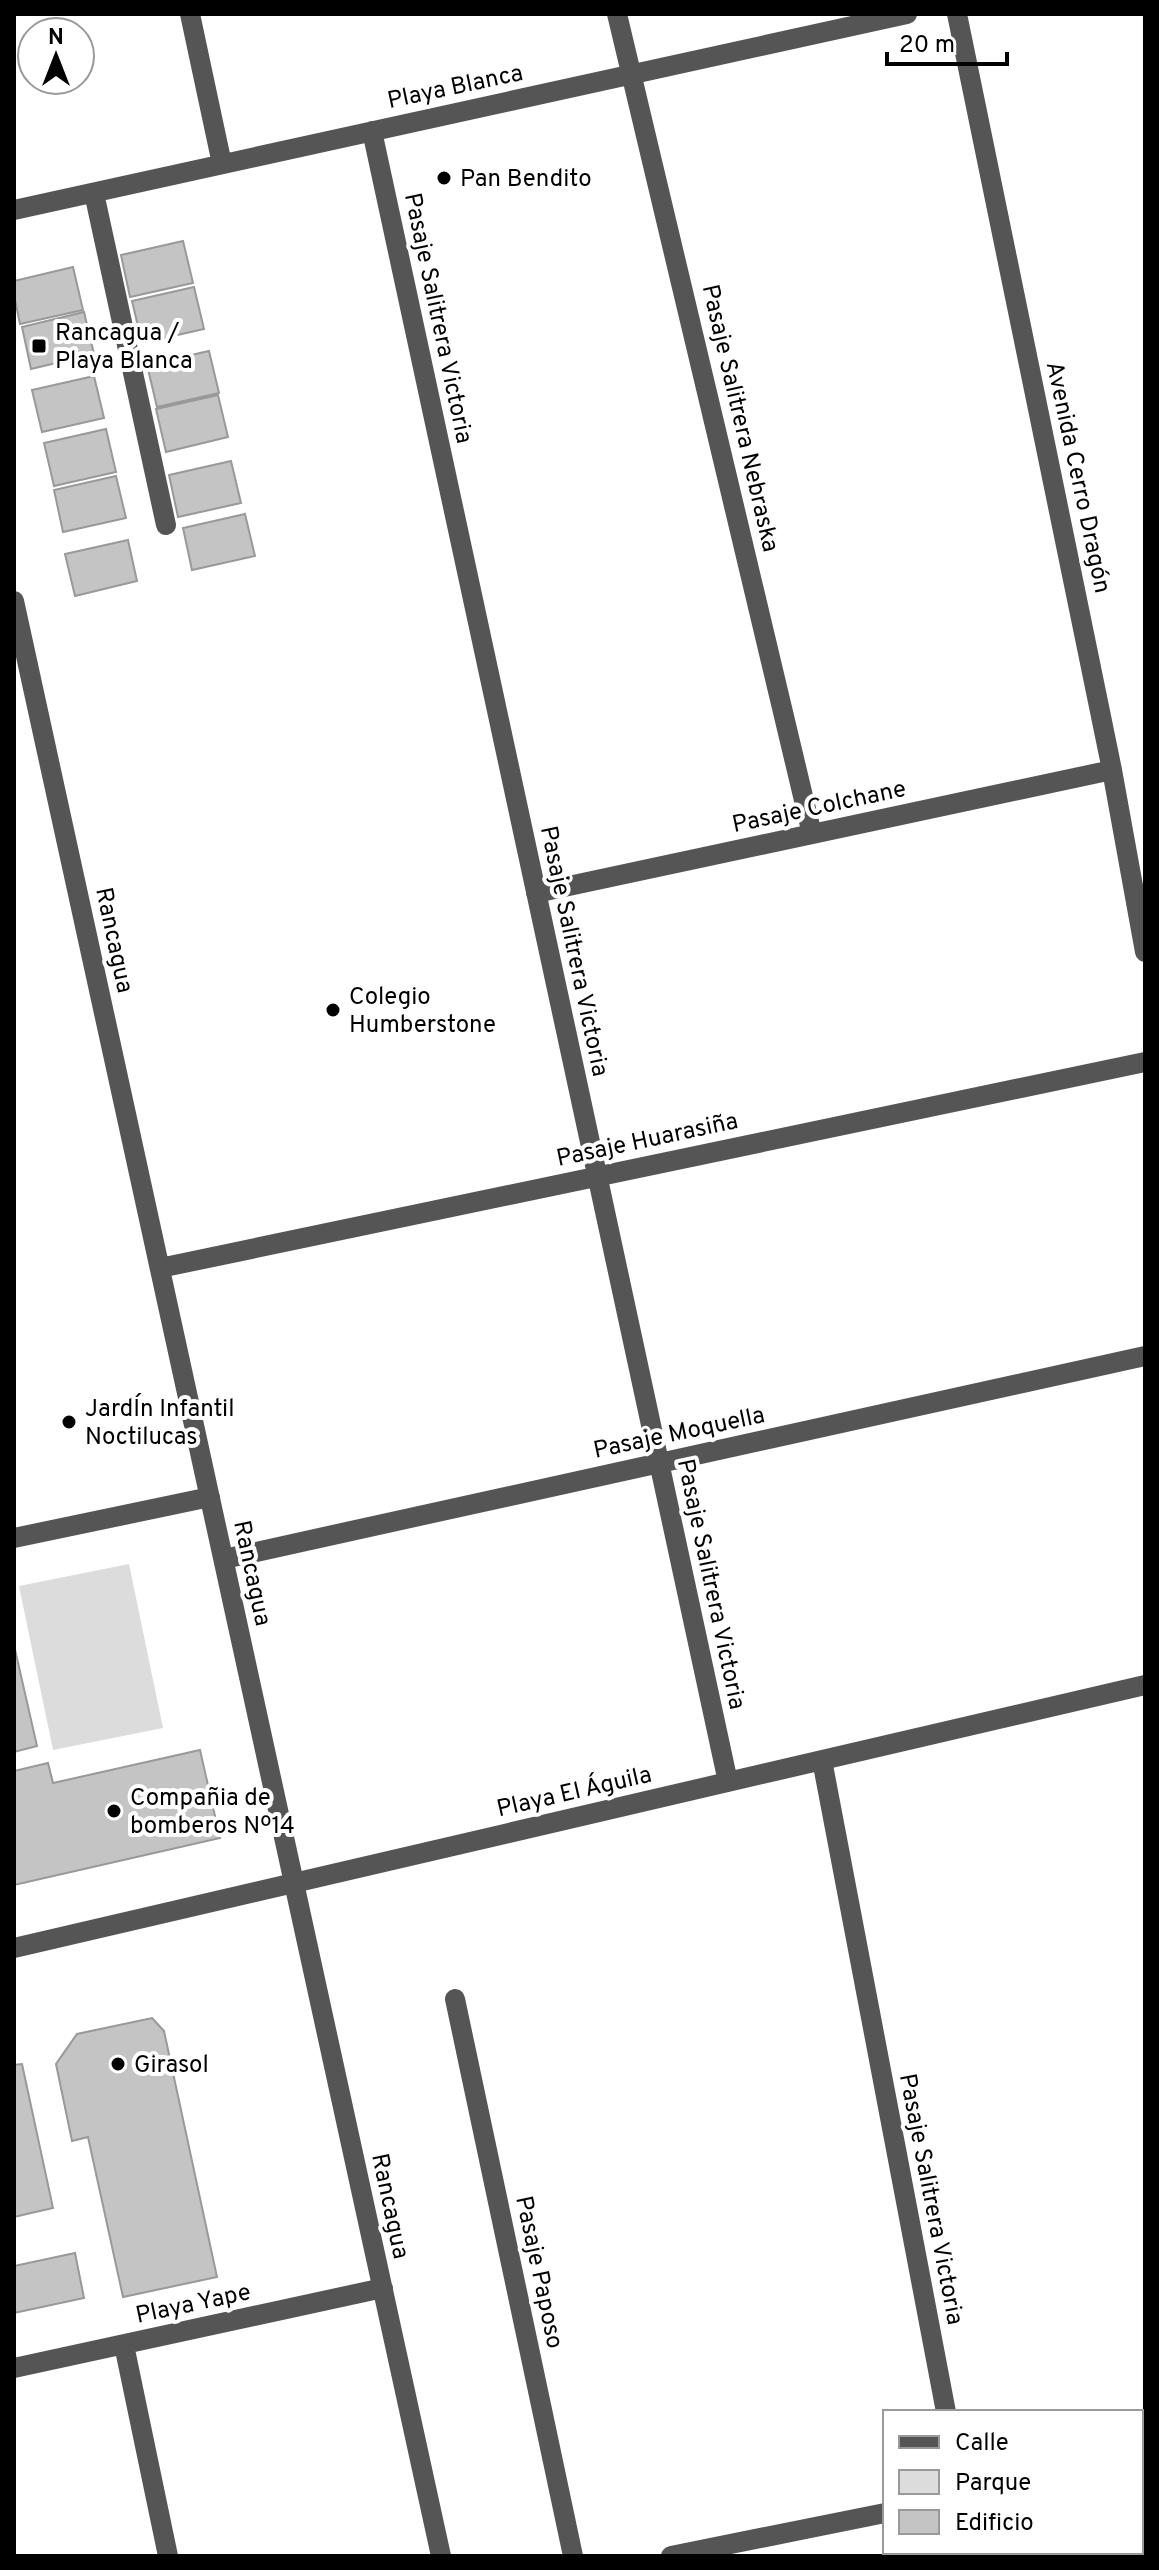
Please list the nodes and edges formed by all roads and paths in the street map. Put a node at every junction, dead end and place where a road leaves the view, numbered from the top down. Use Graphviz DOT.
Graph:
graph roads {
  1 [pos="190,14"];
  2 [pos="617,14"];
  3 [pos="907,14"];
  4 [pos="957,14"];
  5 [pos="633,74"];
  6 [pos="372,131"];
  7 [pos="222,164"];
  8 [pos="94,193"];
  9 [pos="14,210"];
  10 [pos="166,525"];
  11 [pos="14,601"];
  12 [pos="1112,770"];
  13 [pos="812,834"];
  14 [pos="536,893"];
  15 [pos="1145,952"];
  16 [pos="1145,1062"];
  17 [pos="597,1176"];
  18 [pos="160,1268"];
  19 [pos="1145,1356"];
  20 [pos="659,1463"];
  21 [pos="210,1497"];
  22 [pos="14,1538"];
  23 [pos="224,1559"];
  24 [pos="1145,1685"];
  25 [pos="822,1760"];
  26 [pos="728,1782"];
  27 [pos="294,1882"];
  28 [pos="14,1948"];
  29 [pos="455,1999"];
  30 [pos="383,2288"];
  31 [pos="124,2345"];
  32 [pos="14,2368"];
  33 [pos="946,2410"];
  34 [pos="883,2513"];
  35 [pos="168,2556"];
  36 [pos="441,2556"];
  37 [pos="573,2556"];
  38 [pos="671,2556"];
  1 -- 7 [label="street"];
  2 -- 5 [label="street, Pasaje Salitrera Nebraska"];
  3 -- 5 [label="street, Playa Blanca"];
  4 -- 12 [label="street, Avenida Cerro Dragón"];
  5 -- 6 [label="street, Playa Blanca"];
  5 -- 13 [label="street, Pasaje Salitrera Nebraska"];
  6 -- 7 [label="street, Playa Blanca"];
  6 -- 14 [label="street, Pasaje Salitrera Victoria"];
  7 -- 8 [label="street, Playa Blanca"];
  8 -- 9 [label="street, Playa Blanca"];
  8 -- 10 [label="street"];
  11 -- 18 [label="street, Rancagua"];
  12 -- 13 [label="street, Pasaje Colchane"];
  12 -- 15 [label="street, Avenida Cerro Dragón"];
  13 -- 14 [label="street, Pasaje Colchane"];
  14 -- 17 [label="street, Pasaje Salitrera Victoria"];
  16 -- 17 [label="street, Pasaje Huarasiña"];
  17 -- 18 [label="street, Pasaje Huarasiña"];
  17 -- 20 [label="street, Pasaje Salitrera Victoria"];
  18 -- 21 [label="street, Rancagua"];
  19 -- 20 [label="street, Pasaje Moquella"];
  20 -- 23 [label="street, Pasaje Moquella"];
  20 -- 26 [label="street, Pasaje Salitrera Victoria"];
  21 -- 22 [label="street"];
  21 -- 23 [label="street, Rancagua"];
  23 -- 27 [label="street, Rancagua"];
  24 -- 25 [label="street, Playa El Águila"];
  25 -- 26 [label="street, Playa El Águila"];
  25 -- 33 [label="street, Pasaje Salitrera Victoria"];
  26 -- 27 [label="street, Playa El Águila"];
  27 -- 28 [label="street, Playa El Águila"];
  27 -- 30 [label="street, Rancagua"];
  29 -- 37 [label="street, Pasaje Paposo"];
  30 -- 31 [label="street, Playa Yape"];
  30 -- 36 [label="street, Rancagua"];
  31 -- 32 [label="street, Playa Yape"];
  31 -- 35 [label="street"];
  34 -- 38 [label="street"];
}
